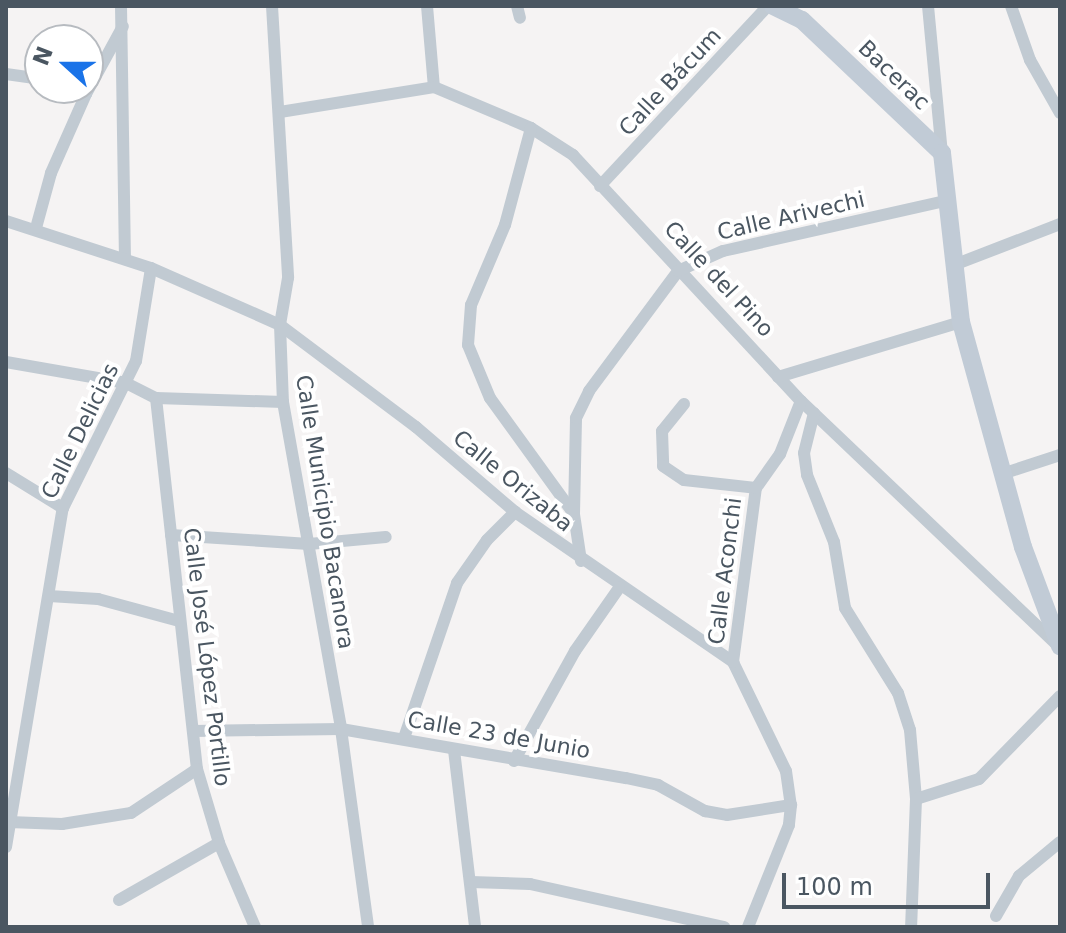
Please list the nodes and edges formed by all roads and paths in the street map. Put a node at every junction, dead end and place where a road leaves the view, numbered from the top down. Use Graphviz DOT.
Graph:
graph roads {
  1 [pos="121,6"];
  2 [pos="272,6"];
  3 [pos="427,6"];
  4 [pos="771,6"];
  5 [pos="928,6"];
  6 [pos="1011,6"];
  7 [pos="124,25"];
  8 [pos="104,61"];
  9 [pos="434,87"];
  10 [pos="82,104"];
  11 [pos="280,112"];
  12 [pos="1060,113"];
  13 [pos="531,128"];
  14 [pos="942,153"];
  15 [pos="600,186"];
  16 [pos="949,200"];
  17 [pos="6,221"];
  18 [pos="1060,224"];
  19 [pos="36,228"];
  20 [pos="125,259"];
  21 [pos="954,265"];
  22 [pos="151,268"];
  23 [pos="678,271"];
  24 [pos="961,322"];
  25 [pos="280,325"];
  26 [pos="6,362"];
  27 [pos="778,377"];
  28 [pos="126,383"];
  29 [pos="156,398"];
  30 [pos="801,401"];
  31 [pos="283,402"];
  32 [pos="684,404"];
  33 [pos="814,413"];
  34 [pos="1060,455"];
  35 [pos="6,473"];
  36 [pos="1002,474"];
  37 [pos="756,488"];
  38 [pos="63,508"];
  39 [pos="515,512"];
  40 [pos="574,514"];
  41 [pos="171,535"];
  42 [pos="386,537"];
  43 [pos="309,544"];
  44 [pos="581,561"];
  45 [pos="619,588"];
  46 [pos="49,596"];
  47 [pos="179,621"];
  48 [pos="1060,647"];
  49 [pos="733,662"];
  50 [pos="1060,696"];
  51 [pos="341,729"];
  52 [pos="193,731"];
  53 [pos="404,738"];
  54 [pos="454,750"];
  55 [pos="514,761"];
  56 [pos="197,769"];
  57 [pos="916,799"];
  58 [pos="791,805"];
  59 [pos="9,822"];
  60 [pos="1060,842"];
  61 [pos="219,843"];
  62 [pos="6,847"];
  63 [pos="471,882"];
  64 [pos="119,900"];
  65 [pos="246,915"];
  66 [pos="996,916"];
  67 [pos="687,925"];
  68 [pos="238,927"];
  69 [pos="255,927"];
  70 [pos="368,927"];
  71 [pos="475,927"];
  72 [pos="724,927"];
  73 [pos="748,927"];
  74 [pos="911,927"];
  1 -- 7 [label="street"];
  2 -- 11 [label="street, Calle Municipio Bacanora"];
  3 -- 9 [label="street"];
  4 -- 14 [label="street, Bacerac"];
  4 -- 15 [label="street, Calle Bácum"];
  5 -- 14 [label="street"];
  6 -- 12 [label="street"];
  7 -- 8 [label="street"];
  7 -- 20 [label="street"];
  9 -- 11 [label="street"];
  9 -- 13 [label="street, Calle del Pino"];
  10 -- 19 [label="street"];
  11 -- 25 [label="street, Calle Municipio Bacanora"];
  13 -- 15 [label="street, Calle del Pino"];
  13 -- 40 [label="street"];
  14 -- 16 [label="street, Calle del Pino"];
  15 -- 23 [label="street, Calle del Pino"];
  16 -- 21 [label="street, Calle del Pino"];
  16 -- 23 [label="street, Calle Arivechi"];
  17 -- 19 [label="street, Calle Orizaba"];
  18 -- 21 [label="street"];
  19 -- 20 [label="street, Calle Orizaba"];
  20 -- 22 [label="street, Calle Orizaba"];
  21 -- 24 [label="street, Calle del Pino"];
  22 -- 25 [label="street, Calle Orizaba"];
  22 -- 28 [label="street, Calle Delicias"];
  23 -- 27 [label="street, Calle del Pino"];
  23 -- 40 [label="street, Calle Arivechi"];
  24 -- 27 [label="street"];
  24 -- 36 [label="street, Calle del Pino"];
  25 -- 31 [label="street, Calle Municipio Bacanora"];
  25 -- 39 [label="street, Calle Orizaba"];
  26 -- 28 [label="street"];
  27 -- 30 [label="street, Calle del Pino"];
  28 -- 29 [label="street"];
  28 -- 38 [label="street, Calle Delicias"];
  29 -- 31 [label="street"];
  29 -- 41 [label="street, Calle José López Portillo"];
  30 -- 33 [label="street, Calle del Pino"];
  30 -- 37 [label="street, Calle Aconchi"];
  31 -- 43 [label="street, Calle Municipio Bacanora"];
  32 -- 37 [label="street"];
  33 -- 48 [label="street, Calle del Pino"];
  33 -- 57 [label="street"];
  34 -- 36 [label="street"];
  35 -- 38 [label="street"];
  36 -- 48 [label="street, Calle del Pino"];
  37 -- 49 [label="street, Calle Aconchi"];
  38 -- 46 [label="street, Calle Delicias"];
  39 -- 44 [label="street, Calle Orizaba"];
  39 -- 53 [label="street"];
  40 -- 44 [label="street, Calle Arivechi"];
  41 -- 43 [label="street"];
  41 -- 47 [label="street, Calle José López Portillo"];
  42 -- 43 [label="street"];
  43 -- 51 [label="street, Calle Municipio Bacanora"];
  44 -- 45 [label="street, Calle Orizaba"];
  45 -- 49 [label="street, Calle Orizaba"];
  45 -- 55 [label="street"];
  46 -- 47 [label="street"];
  46 -- 59 [label="street, Calle Delicias"];
  47 -- 52 [label="street, Calle José López Portillo"];
  49 -- 58 [label="street"];
  50 -- 57 [label="street"];
  51 -- 52 [label="street, Calle 23 de Junio"];
  51 -- 53 [label="street, Calle 23 de Junio"];
  51 -- 70 [label="street, Calle Municipio Bacanora"];
  52 -- 56 [label="street, Calle José López Portillo"];
  53 -- 54 [label="street, Calle 23 de Junio"];
  54 -- 55 [label="street, Calle 23 de Junio"];
  54 -- 63 [label="street"];
  55 -- 58 [label="street, Calle 23 de Junio"];
  56 -- 59 [label="street"];
  56 -- 61 [label="street, Calle José López Portillo"];
  57 -- 74 [label="street"];
  58 -- 73 [label="street"];
  59 -- 62 [label="street, Calle Delicias"];
  60 -- 66 [label="street"];
  61 -- 64 [label="street"];
  61 -- 65 [label="street, Calle José López Portillo"];
  63 -- 67 [label="street"];
  63 -- 71 [label="street"];
  65 -- 68 [label="street"];
  65 -- 69 [label="street, Calle José López Portillo"];
  67 -- 72 [label="street"];
}
